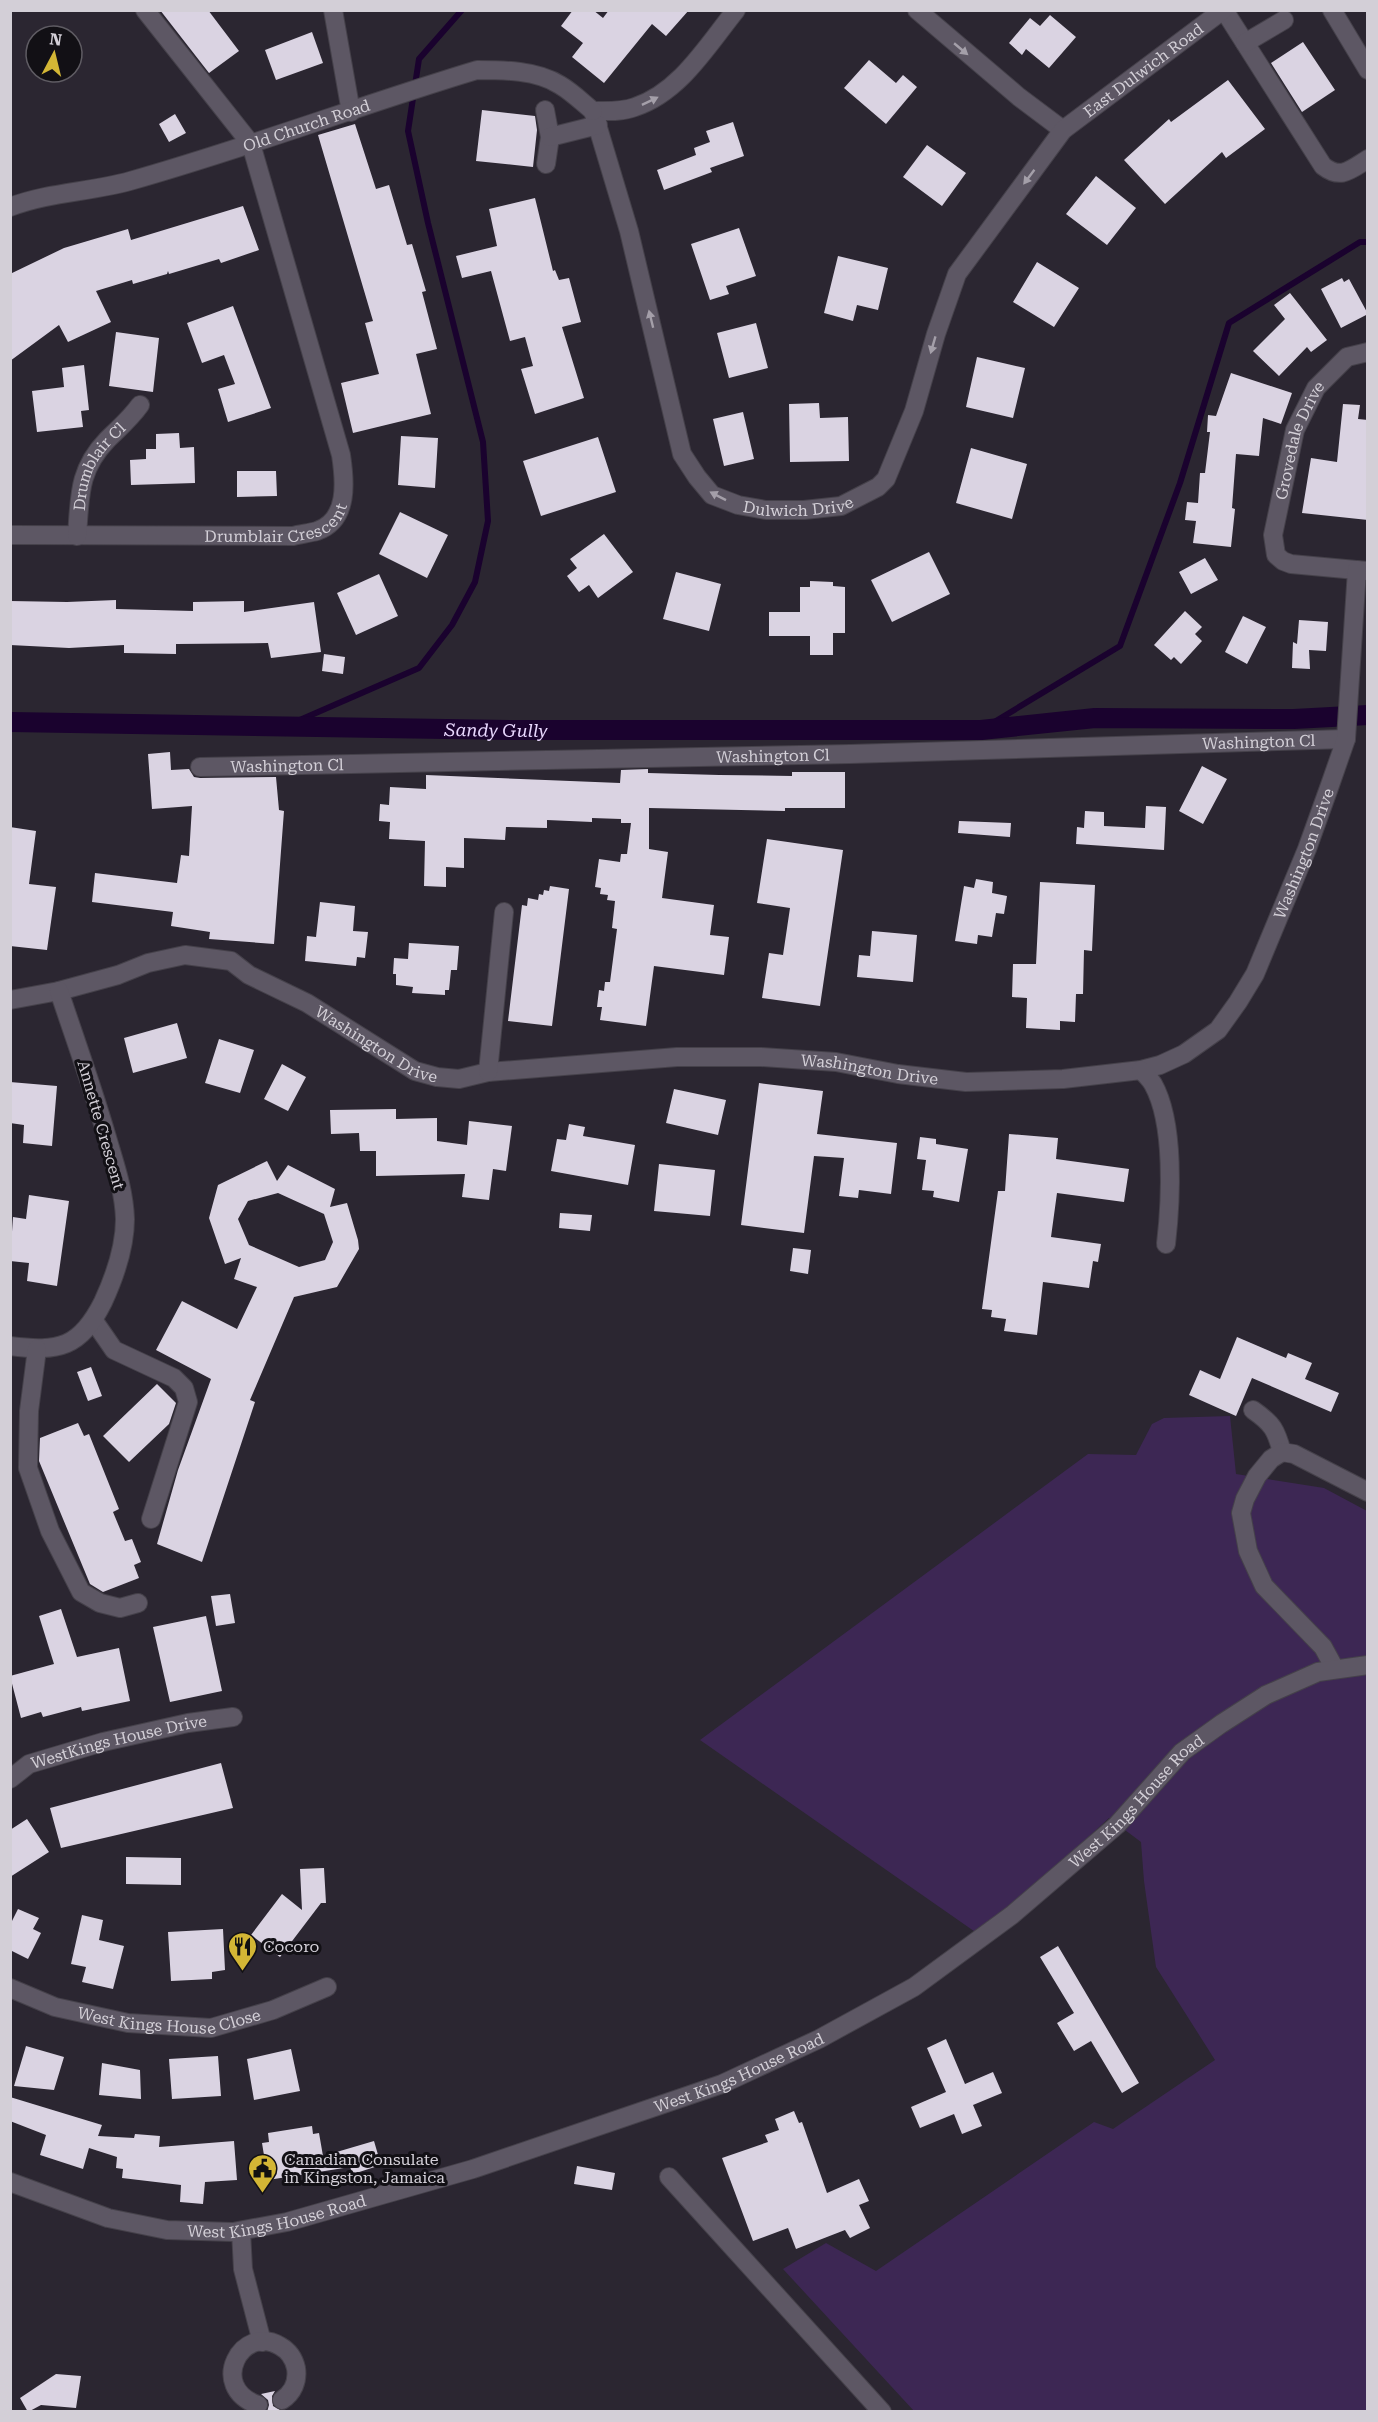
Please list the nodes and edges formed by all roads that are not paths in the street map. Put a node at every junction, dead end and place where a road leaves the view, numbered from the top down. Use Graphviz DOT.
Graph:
graph roads {
  1 [pos="145,10"];
  2 [pos="333,10"];
  3 [pos="736,10"];
  4 [pos="917,10"];
  5 [pos="1223,10"];
  6 [pos="1332,10"];
  7 [pos="1284,20"];
  8 [pos="1245,43"];
  9 [pos="1368,70"];
  10 [pos="545,110"];
  11 [pos="351,112"];
  12 [pos="596,118"];
  13 [pos="1063,130"];
  14 [pos="550,137"];
  15 [pos="251,144"];
  16 [pos="1368,159"];
  17 [pos="546,164"];
  18 [pos="10,207"];
  19 [pos="1368,352"];
  20 [pos="140,405"];
  21 [pos="10,535"];
  22 [pos="77,536"];
  23 [pos="1362,570"];
  24 [pos="1346,739"];
  25 [pos="200,767"];
  26 [pos="504,912"];
  27 [pos="59,991"];
  28 [pos="10,1000"];
  29 [pos="1141,1070"];
  30 [pos="489,1071"];
  31 [pos="1166,1244"];
  32 [pos="93,1321"];
  33 [pos="10,1346"];
  34 [pos="37,1349"];
  35 [pos="1253,1410"];
  36 [pos="1282,1452"];
  37 [pos="1368,1492"];
  38 [pos="151,1518"];
  39 [pos="138,1603"];
  40 [pos="1368,1665"];
  41 [pos="1335,1669"];
  42 [pos="233,1717"];
  43 [pos="10,1779"];
  44 [pos="327,1987"];
  45 [pos="10,1988"];
  46 [pos="669,2176"];
  47 [pos="10,2182"];
  48 [pos="241,2231"];
  49 [pos="262,2342"];
  50 [pos="282,2400"];
  51 [pos="258,2405"];
  52 [pos="882,2412"];
  1 -- 15 [label="street"];
  2 -- 11 [label="street"];
  12 -- 3 [label="street, one-way"];
  4 -- 13 [label="street, one-way"];
  5 -- 8 [label="street"];
  5 -- 13 [label="street, East Dulwich Road"];
  6 -- 9 [label="street"];
  7 -- 8 [label="street"];
  8 -- 16 [label="street"];
  10 -- 14 [label="street"];
  11 -- 12 [label="street, Old Church Road"];
  11 -- 15 [label="street, Old Church Road"];
  13 -- 12 [label="street, Dulwich Drive, one-way"];
  12 -- 14 [label="street"];
  14 -- 17 [label="street"];
  15 -- 18 [label="street, Old Church Road"];
  15 -- 22 [label="street, Drumblair Crescent"];
  19 -- 23 [label="street, Grovedale Drive"];
  20 -- 22 [label="street, Drumblair Cl"];
  21 -- 22 [label="street, Drumblair Crescent"];
  23 -- 24 [label="street, Washington Drive"];
  24 -- 25 [label="street, Washington Cl"];
  24 -- 29 [label="street, Washington Drive"];
  26 -- 30 [label="street"];
  27 -- 28 [label="street"];
  27 -- 30 [label="street, Washington Drive"];
  27 -- 32 [label="street, Annette Crescent"];
  29 -- 30 [label="street, Washington Drive"];
  29 -- 31 [label="street"];
  32 -- 34 [label="street, Annette Crescent"];
  32 -- 38 [label="street"];
  33 -- 34 [label="street, Annette Crescent"];
  34 -- 39 [label="street"];
  35 -- 36 [label="street"];
  36 -- 37 [label="street"];
  36 -- 41 [label="street"];
  40 -- 41 [label="street, West Kings House Road"];
  41 -- 48 [label="street, West Kings House Road"];
  42 -- 43 [label="street, WestKings House Drive"];
  44 -- 45 [label="street, West Kings House Close"];
  46 -- 52 [label="street"];
  47 -- 48 [label="street, West Kings House Road"];
  48 -- 49 [label="street"];
  49 -- 50 [label="street"];
  49 -- 51 [label="street"];
}
